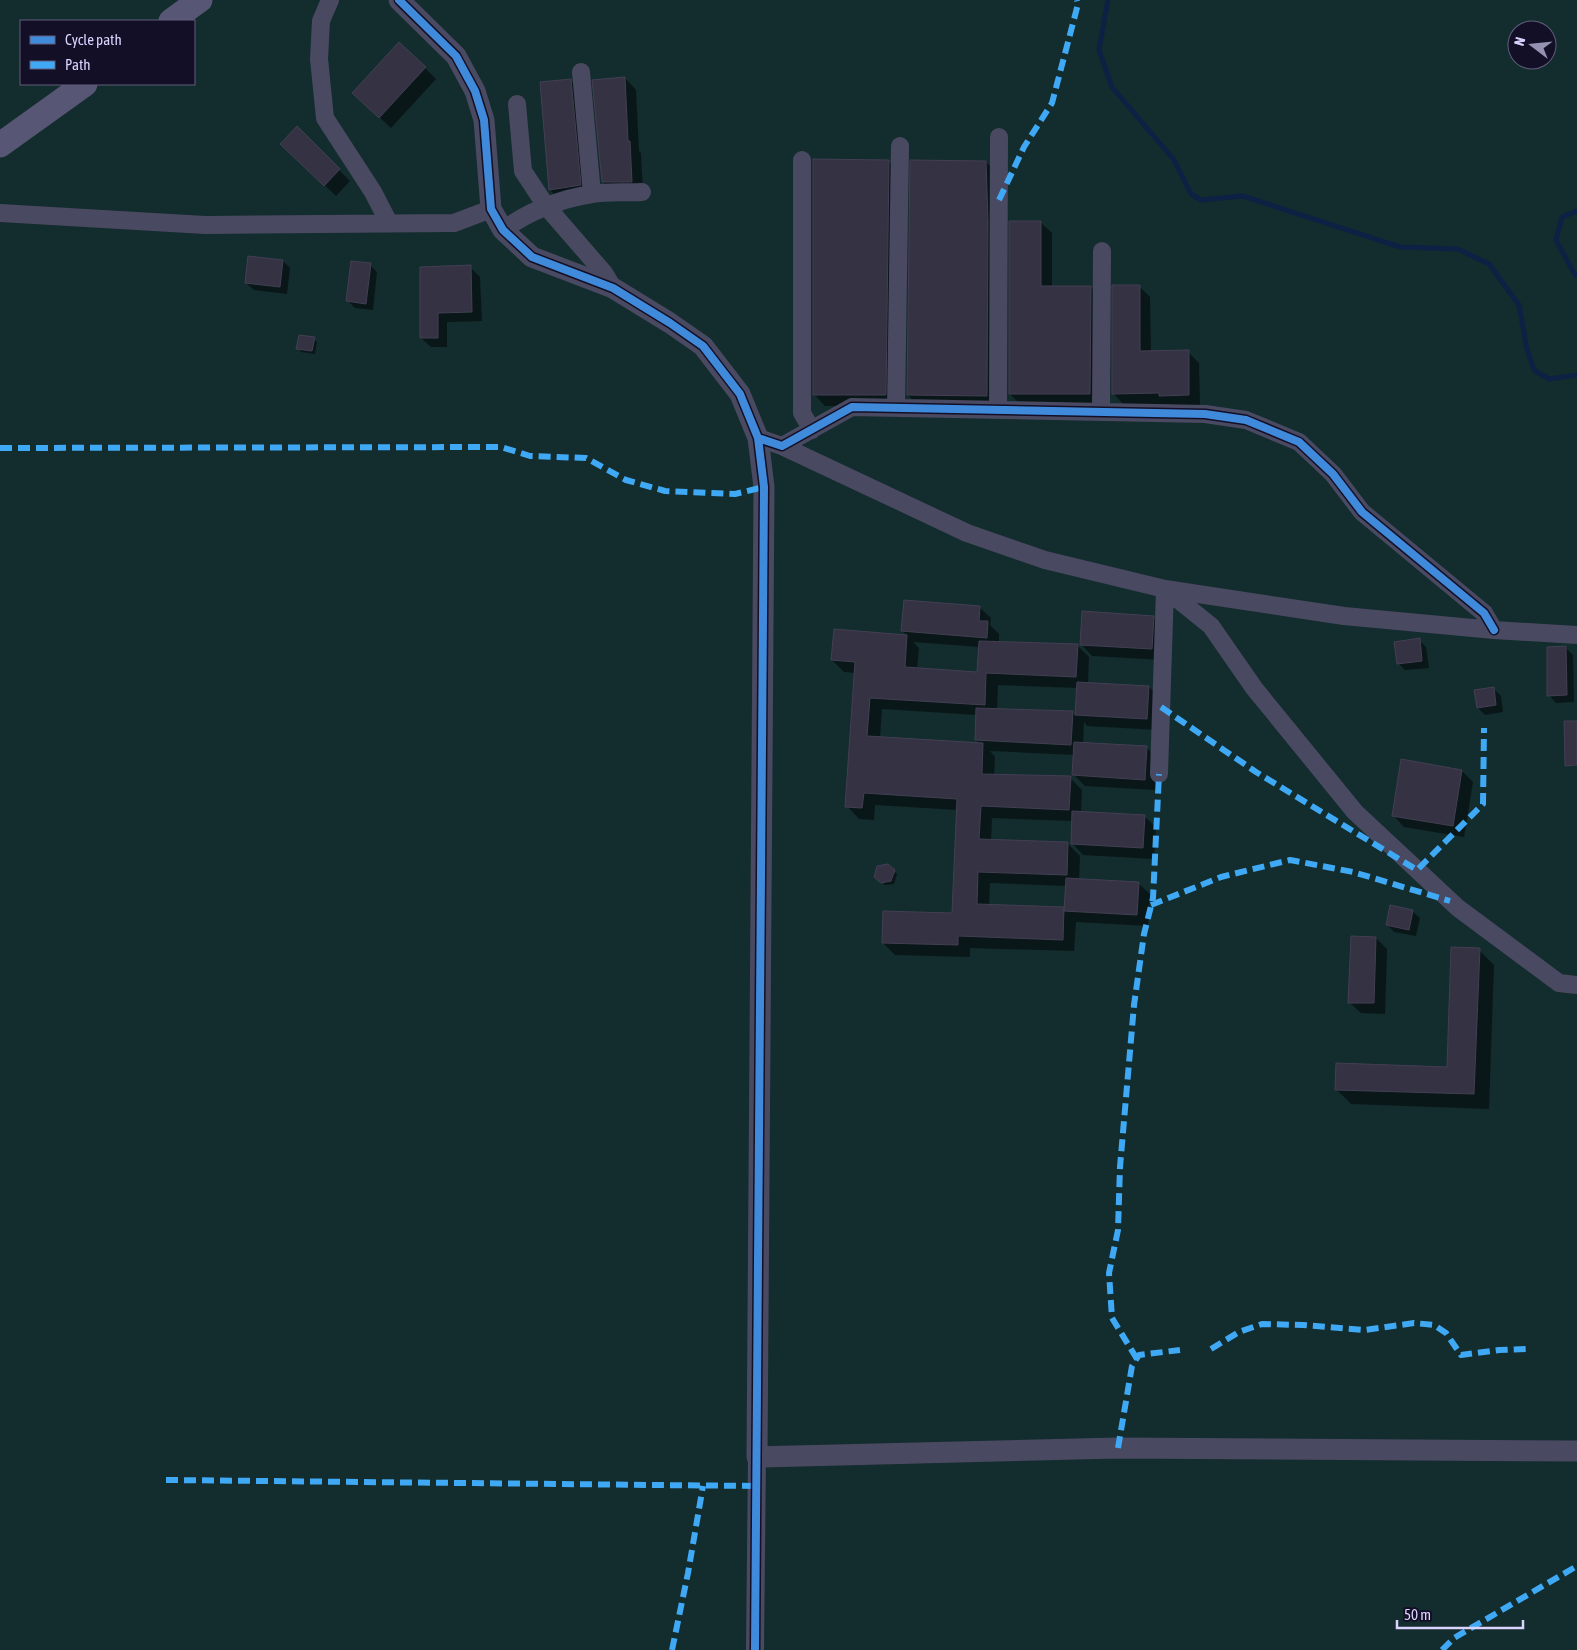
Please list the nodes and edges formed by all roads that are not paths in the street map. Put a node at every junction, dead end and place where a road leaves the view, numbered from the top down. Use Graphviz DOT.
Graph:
graph roads {
  1 [pos="200,0"];
  2 [pos="330,0"];
  3 [pos="399,0"];
  4 [pos="172,20"];
  5 [pos="581,72"];
  6 [pos="84,85"];
  7 [pos="518,104"];
  8 [pos="999,137"];
  9 [pos="0,145"];
  10 [pos="900,146"];
  11 [pos="802,160"];
  12 [pos="642,192"];
  13 [pos="592,194"];
  14 [pos="546,206"];
  15 [pos="491,209"];
  16 [pos="0,213"];
  17 [pos="389,223"];
  18 [pos="503,230"];
  19 [pos="1102,251"];
  20 [pos="613,288"];
  21 [pos="896,408"];
  22 [pos="998,410"];
  23 [pos="1101,412"];
  24 [pos="812,430"];
  25 [pos="758,438"];
  26 [pos="782,446"];
  27 [pos="1165,589"];
  28 [pos="1494,630"];
  29 [pos="1577,636"];
  30 [pos="1158,774"];
  31 [pos="1577,985"];
  32 [pos="1577,1451"];
  33 [pos="757,1457"];
  34 [pos="755,1650"];
  1 -- 4 [label="main road"];
  2 -- 17 [label="street"];
  3 -- 15 [label="street"];
  5 -- 13 [label="street"];
  6 -- 9 [label="main road"];
  7 -- 14 [label="street"];
  8 -- 22 [label="street"];
  10 -- 21 [label="street"];
  11 -- 24 [label="street"];
  12 -- 13 [label="street"];
  13 -- 14 [label="street"];
  14 -- 18 [label="street"];
  14 -- 20 [label="street"];
  15 -- 17 [label="street"];
  15 -- 18 [label="street"];
  16 -- 17 [label="street"];
  18 -- 20 [label="street"];
  19 -- 23 [label="street"];
  20 -- 25 [label="street"];
  21 -- 22 [label="street"];
  21 -- 24 [label="street"];
  22 -- 23 [label="street"];
  23 -- 28 [label="street"];
  24 -- 26 [label="street"];
  25 -- 26 [label="street"];
  25 -- 33 [label="street"];
  26 -- 27 [label="street"];
  27 -- 28 [label="street"];
  27 -- 30 [label="street"];
  27 -- 31 [label="street"];
  28 -- 29 [label="street"];
  32 -- 33 [label="street"];
  33 -- 34 [label="street"];
}
